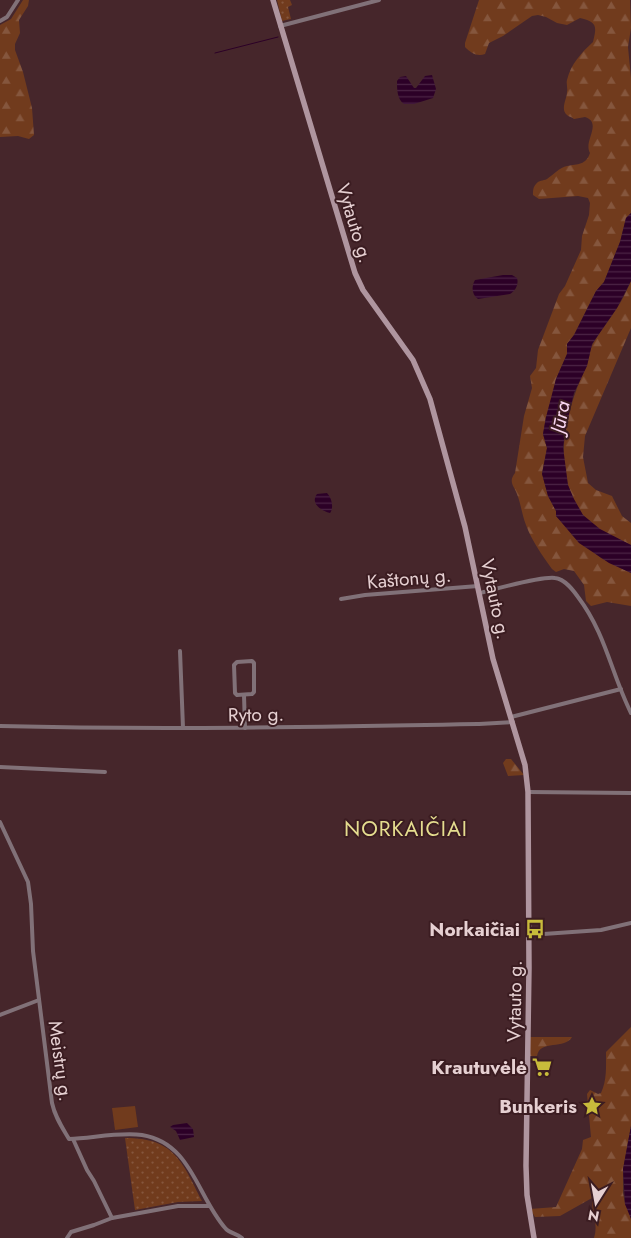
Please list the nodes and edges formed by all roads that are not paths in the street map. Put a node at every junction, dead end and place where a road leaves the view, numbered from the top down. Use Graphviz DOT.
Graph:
graph roads {
  1 [pos="18,0"];
  2 [pos="273,0"];
  3 [pos="380,0"];
  4 [pos="0,21"];
  5 [pos="280,26"];
  6 [pos="478,586"];
  7 [pos="480,593"];
  8 [pos="341,599"];
  9 [pos="180,651"];
  10 [pos="621,689"];
  11 [pos="244,695"];
  12 [pos="631,713"];
  13 [pos="512,719"];
  14 [pos="0,726"];
  15 [pos="183,728"];
  16 [pos="246,728"];
  17 [pos="0,767"];
  18 [pos="105,772"];
  19 [pos="528,792"];
  20 [pos="631,793"];
  21 [pos="0,822"];
  22 [pos="631,923"];
  23 [pos="529,935"];
  24 [pos="39,1000"];
  25 [pos="0,1015"];
  26 [pos="73,1139"];
  27 [pos="209,1206"];
  28 [pos="112,1218"];
  29 [pos="67,1238"];
  30 [pos="242,1238"];
  31 [pos="534,1238"];
  1 -- 4 [label="street"];
  2 -- 5 [label="main road, Vytauto g."];
  3 -- 5 [label="street"];
  5 -- 6 [label="main road, Vytauto g."];
  6 -- 7 [label="main road, Vytauto g."];
  6 -- 8 [label="street, Kaštonų g."];
  7 -- 10 [label="street"];
  7 -- 13 [label="main road, Vytauto g."];
  9 -- 15 [label="street"];
  10 -- 12 [label="street"];
  10 -- 13 [label="street, Ryto g."];
  11 -- 11 [label="street"];
  11 -- 16 [label="street"];
  13 -- 16 [label="street, Ryto g."];
  13 -- 19 [label="main road, Vytauto g."];
  14 -- 15 [label="street, Ryto g."];
  15 -- 16 [label="street, Ryto g."];
  17 -- 18 [label="street"];
  19 -- 20 [label="street"];
  19 -- 23 [label="main road, Vytauto g."];
  21 -- 24 [label="street, Meistrų g."];
  22 -- 23 [label="street"];
  23 -- 31 [label="main road, Vytauto g."];
  24 -- 25 [label="street, Meistrų g."];
  24 -- 26 [label="street, Meistrų g."];
  26 -- 27 [label="street"];
  26 -- 28 [label="street, Meistrų g."];
  27 -- 28 [label="street"];
  27 -- 30 [label="street"];
  28 -- 29 [label="street"];
}
